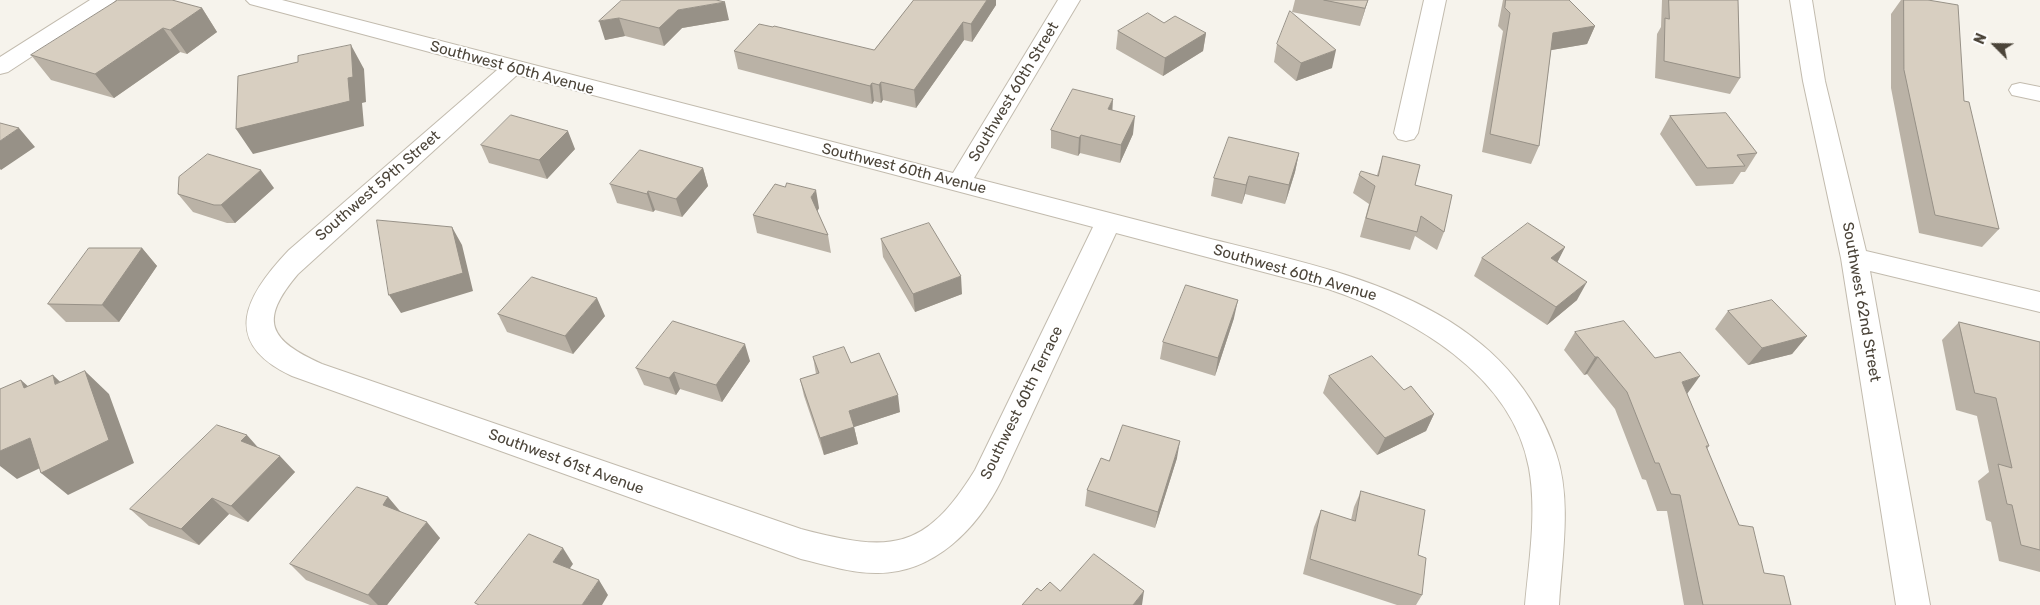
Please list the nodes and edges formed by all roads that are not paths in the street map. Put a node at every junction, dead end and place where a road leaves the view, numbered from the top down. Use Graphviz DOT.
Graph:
graph roads {
  1 [pos="105,0"];
  2 [pos="256,0"];
  3 [pos="1069,0"];
  4 [pos="1436,0"];
  5 [pos="1801,0"];
  6 [pos="0,67"];
  7 [pos="512,68"];
  8 [pos="1406,133"];
  9 [pos="959,183"];
  10 [pos="1108,222"];
  11 [pos="1854,258"];
  12 [pos="2040,302"];
  13 [pos="260,316"];
  14 [pos="902,556"];
  15 [pos="1542,605"];
  16 [pos="1913,605"];
  1 -- 6 [label="street"];
  2 -- 7 [label="street, Southwest 60th Avenue"];
  3 -- 9 [label="street, Southwest 60th Street"];
  4 -- 8 [label="street"];
  5 -- 11 [label="street, Southwest 62nd Street"];
  7 -- 9 [label="street, Southwest 60th Avenue"];
  7 -- 13 [label="street, Southwest 59th Street"];
  9 -- 10 [label="street, Southwest 60th Avenue"];
  10 -- 14 [label="street, Southwest 60th Terrace"];
  10 -- 15 [label="street, Southwest 60th Avenue"];
  11 -- 12 [label="street"];
  11 -- 16 [label="street, Southwest 62nd Street"];
  13 -- 14 [label="street, Southwest 61st Avenue"];
}
